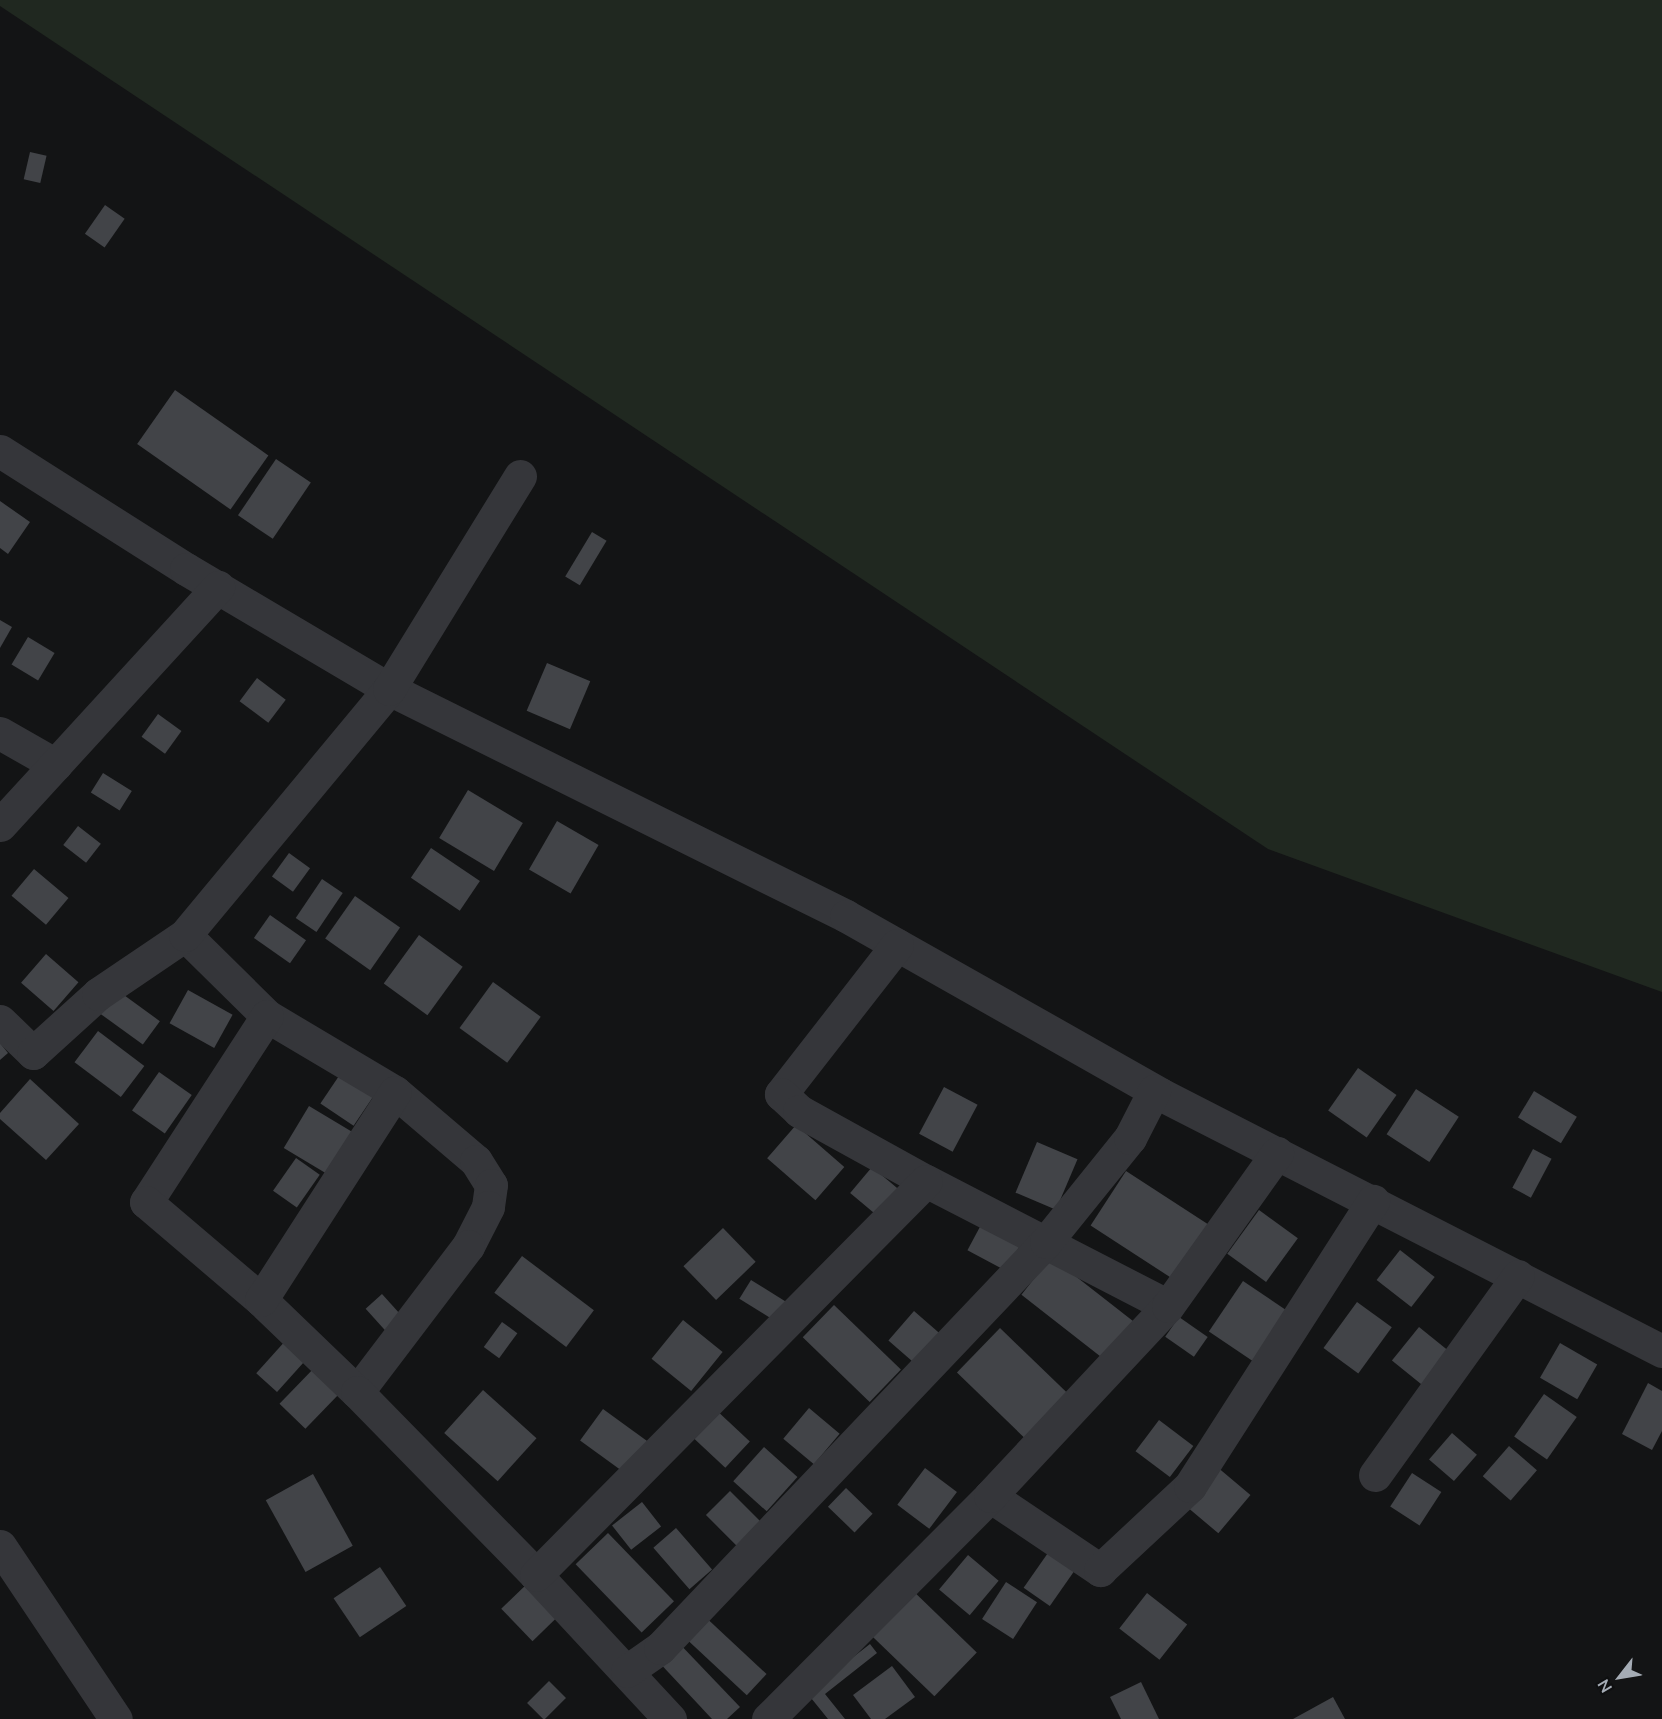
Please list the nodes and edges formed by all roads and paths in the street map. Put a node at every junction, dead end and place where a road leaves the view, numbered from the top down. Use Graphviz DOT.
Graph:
graph roads {
  1 [pos="0,451"];
  2 [pos="520,476"];
  3 [pos="218,588"];
  4 [pos="389,689"];
  5 [pos="0,733"];
  6 [pos="56,765"];
  7 [pos="0,825"];
  8 [pos="185,935"];
  9 [pos="897,945"];
  10 [pos="267,1016"];
  11 [pos="0,1021"];
  12 [pos="1154,1091"];
  13 [pos="395,1092"];
  14 [pos="1277,1154"];
  15 [pos="926,1181"];
  16 [pos="1373,1201"];
  17 [pos="1046,1242"];
  18 [pos="1518,1276"];
  19 [pos="261,1300"];
  20 [pos="1168,1306"];
  21 [pos="1662,1351"];
  22 [pos="357,1392"];
  23 [pos="1375,1475"];
  24 [pos="990,1496"];
  25 [pos="0,1546"];
  26 [pos="536,1575"];
  27 [pos="627,1671"];
  28 [pos="116,1719"];
  29 [pos="670,1719"];
  30 [pos="768,1719"];
  1 -- 3 [label="street"];
  2 -- 4 [label="street"];
  3 -- 4 [label="street"];
  3 -- 6 [label="street"];
  4 -- 8 [label="street"];
  4 -- 9 [label="street"];
  5 -- 6 [label="street"];
  6 -- 7 [label="street"];
  8 -- 10 [label="street"];
  8 -- 11 [label="street"];
  9 -- 12 [label="street"];
  9 -- 15 [label="street"];
  10 -- 13 [label="street"];
  10 -- 19 [label="street"];
  12 -- 14 [label="street"];
  12 -- 17 [label="street"];
  13 -- 19 [label="street"];
  13 -- 22 [label="street"];
  14 -- 16 [label="street"];
  14 -- 20 [label="street"];
  15 -- 17 [label="street"];
  15 -- 26 [label="street"];
  16 -- 18 [label="street"];
  16 -- 24 [label="street"];
  17 -- 20 [label="street"];
  17 -- 27 [label="street"];
  18 -- 21 [label="street"];
  18 -- 23 [label="street"];
  19 -- 22 [label="street"];
  20 -- 24 [label="street"];
  22 -- 26 [label="street"];
  24 -- 30 [label="street"];
  25 -- 28 [label="street"];
  26 -- 27 [label="street"];
  27 -- 29 [label="street"];
}
